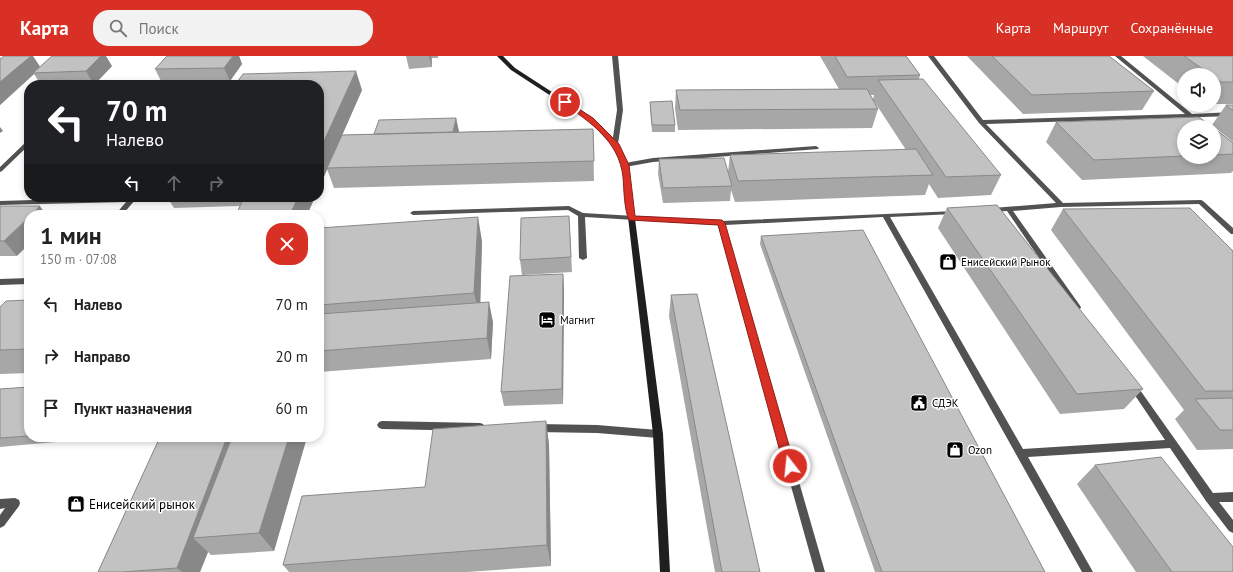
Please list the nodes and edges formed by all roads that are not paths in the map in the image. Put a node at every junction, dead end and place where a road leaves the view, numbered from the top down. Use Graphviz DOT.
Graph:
graph roads {
  1 [pos="500,56"];
  2 [pos="615,56"];
  3 [pos="931,56"];
  4 [pos="1118,56"];
  5 [pos="1233,114"];
  6 [pos="1180,116"];
  7 [pos="1192,116"];
  8 [pos="1185,120"];
  9 [pos="981,122"];
  10 [pos="615,144"];
  11 [pos="24,147"];
  12 [pos="816,148"];
  13 [pos="625,165"];
  14 [pos="0,170"];
  15 [pos="54,202"];
  16 [pos="131,202"];
  17 [pos="0,204"];
  18 [pos="1061,205"];
  19 [pos="1009,209"];
  20 [pos="123,210"];
  21 [pos="986,210"];
  22 [pos="962,212"];
  23 [pos="413,213"];
  24 [pos="885,215"];
  25 [pos="580,216"];
  26 [pos="632,218"];
  27 [pos="722,223"];
  28 [pos="1233,232"];
  29 [pos="583,258"];
  30 [pos="24,281"];
  31 [pos="0,282"];
  32 [pos="1082,313"];
  33 [pos="1127,378"];
  34 [pos="382,425"];
  35 [pos="493,427"];
  36 [pos="525,428"];
  37 [pos="658,434"];
  38 [pos="1172,444"];
  39 [pos="1020,453"];
  40 [pos="1233,497"];
  41 [pos="1210,498"];
  42 [pos="0,504"];
  43 [pos="0,523"];
  44 [pos="1233,528"];
  45 [pos="665,572"];
  46 [pos="820,572"];
  47 [pos="1088,572"];
  1 -- 10 [label="street"];
  2 -- 10 [label="lane"];
  3 -- 9 [label="lane"];
  4 -- 7 [label="lane"];
  5 -- 7 [label="lane"];
  6 -- 7 [label="lane"];
  6 -- 8 [label="lane"];
  6 -- 9 [label="lane"];
  9 -- 18 [label="lane"];
  10 -- 13 [label="street"];
  11 -- 14 [label="lane"];
  12 -- 13 [label="lane"];
  13 -- 26 [label="street"];
  15 -- 17 [label="lane"];
  16 -- 20 [label="lane"];
  18 -- 19 [label="lane"];
  18 -- 28 [label="lane"];
  19 -- 21 [label="lane"];
  19 -- 32 [label="lane"];
  22 -- 24 [label="lane"];
  23 -- 25 [label="lane"];
  24 -- 27 [label="lane"];
  24 -- 39 [label="lane"];
  25 -- 26 [label="lane"];
  25 -- 29 [label="lane"];
  26 -- 27 [label="lane"];
  26 -- 37 [label="street"];
  27 -- 46 [label="lane"];
  30 -- 31 [label="lane"];
  33 -- 38 [label="lane"];
  34 -- 35 [label="lane"];
  36 -- 37 [label="lane"];
  37 -- 45 [label="street"];
  38 -- 39 [label="lane"];
  38 -- 41 [label="lane"];
  39 -- 47 [label="lane"];
  40 -- 41 [label="lane"];
  41 -- 44 [label="lane"];
  42 -- 43 [label="lane"];
}
